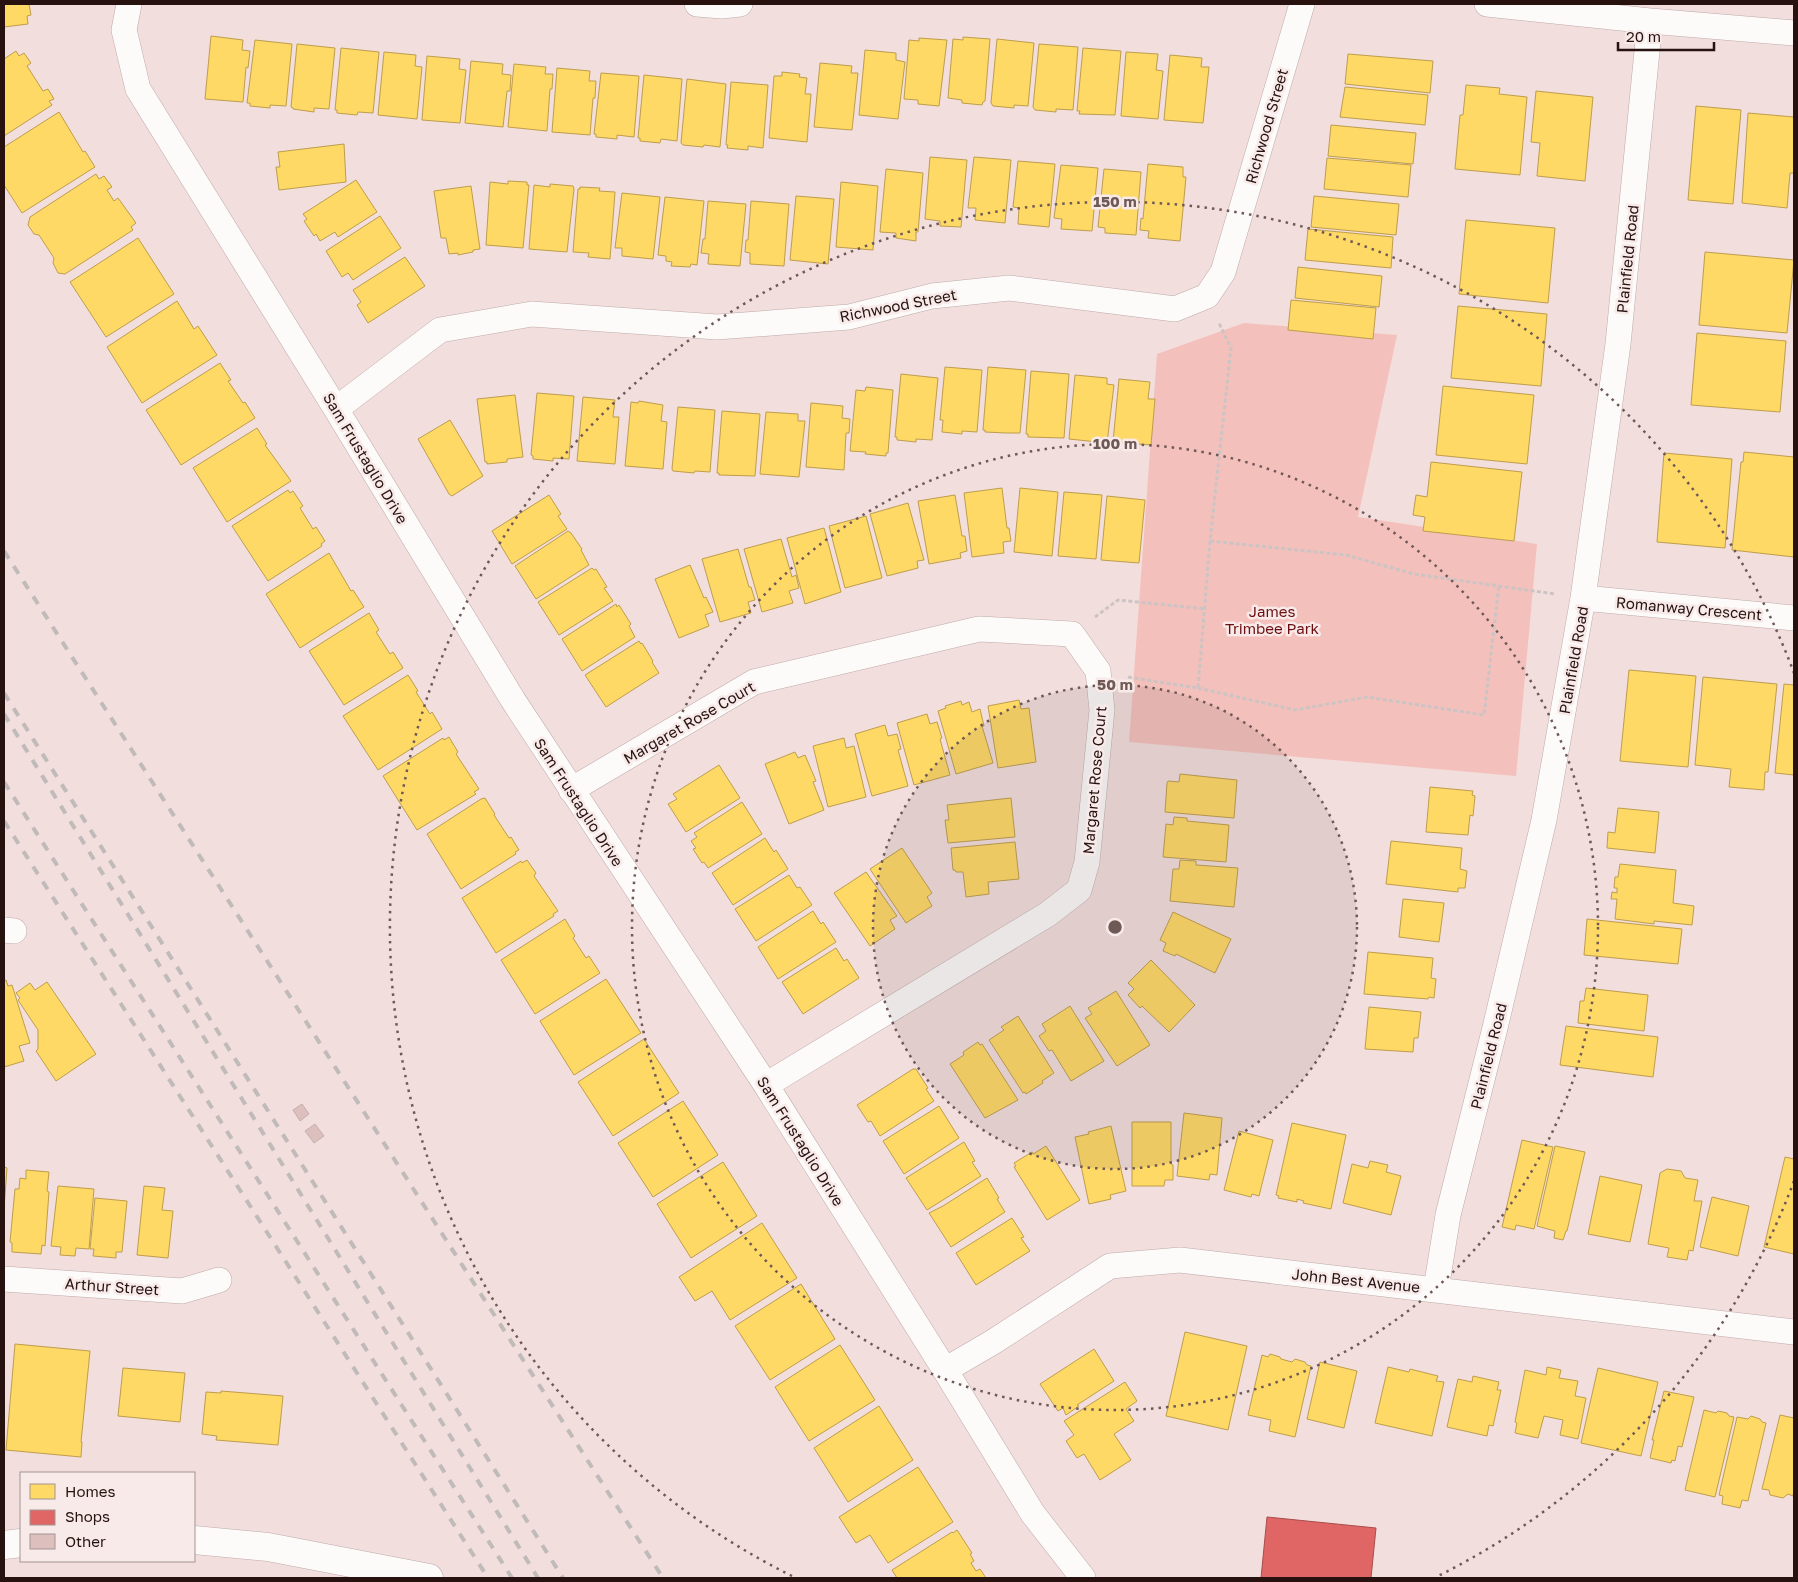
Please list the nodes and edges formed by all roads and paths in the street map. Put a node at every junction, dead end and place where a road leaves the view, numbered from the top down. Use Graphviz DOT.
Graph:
graph roads {
  1 [pos="129,4"];
  2 [pos="697,4"];
  3 [pos="740,4"];
  4 [pos="1302,4"];
  5 [pos="1487,4"];
  6 [pos="1650,21"];
  7 [pos="1794,33"];
  8 [pos="1207,296"];
  9 [pos="336,409"];
  10 [pos="1210,541"];
  11 [pos="1499,586"];
  12 [pos="1583,598"];
  13 [pos="1206,609"];
  14 [pos="1794,618"];
  15 [pos="1072,634"];
  16 [pos="1098,671"];
  17 [pos="1198,688"];
  18 [pos="571,790"];
  19 [pos="766,1086"];
  20 [pos="4,1279"];
  21 [pos="219,1280"];
  22 [pos="1436,1289"];
  23 [pos="1794,1332"];
  24 [pos="945,1370"];
  25 [pos="195,1540"];
  26 [pos="20,1543"];
  27 [pos="4,1545"];
  28 [pos="429,1578"];
  29 [pos="1083,1578"];
  1 -- 9 [label="street, Sam Frustaglio Drive"];
  2 -- 3 [label="street"];
  4 -- 8 [label="street, Richwood Street"];
  5 -- 6 [label="street"];
  6 -- 7 [label="street"];
  6 -- 12 [label="street, Plainfield Road"];
  8 -- 9 [label="street, Richwood Street"];
  8 -- 10 [label="path"];
  9 -- 18 [label="street, Sam Frustaglio Drive"];
  10 -- 11 [label="path"];
  10 -- 13 [label="path"];
  11 -- 12 [label="path"];
  11 -- 17 [label="path"];
  12 -- 14 [label="street, Romanway Crescent"];
  12 -- 22 [label="street, Plainfield Road"];
  13 -- 15 [label="path"];
  13 -- 17 [label="path"];
  15 -- 16 [label="street, Margaret Rose Court"];
  15 -- 18 [label="street, Margaret Rose Court"];
  16 -- 17 [label="path"];
  16 -- 19 [label="street, Margaret Rose Court"];
  18 -- 19 [label="street, Sam Frustaglio Drive"];
  19 -- 24 [label="street, Sam Frustaglio Drive"];
  20 -- 21 [label="street, Arthur Street"];
  22 -- 23 [label="street, John Best Avenue"];
  22 -- 24 [label="street, John Best Avenue"];
  24 -- 29 [label="street, Sam Frustaglio Drive"];
  25 -- 28 [label="street"];
  26 -- 27 [label="street"];
}
